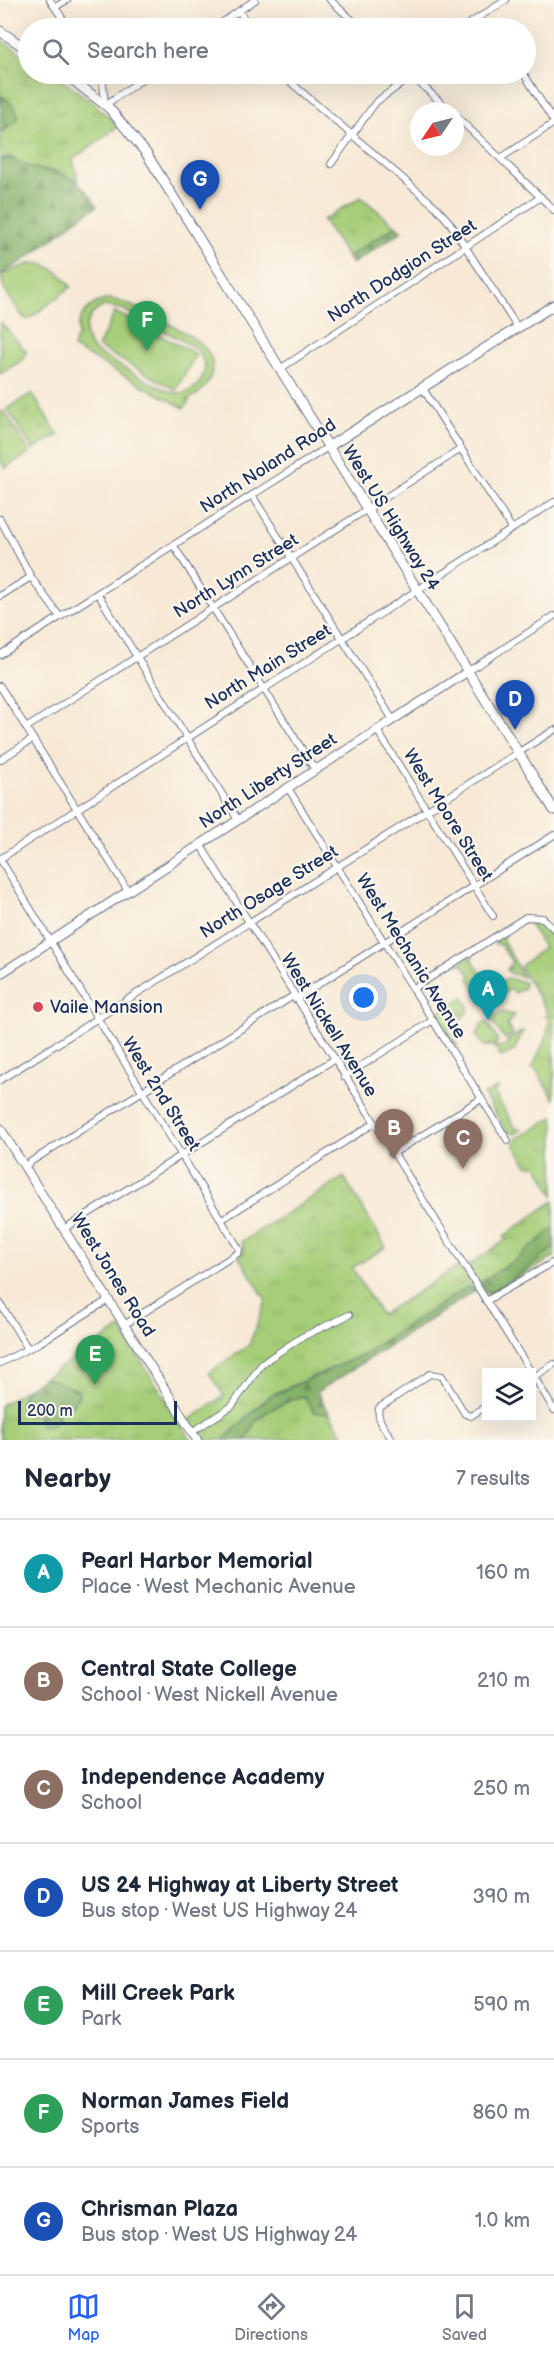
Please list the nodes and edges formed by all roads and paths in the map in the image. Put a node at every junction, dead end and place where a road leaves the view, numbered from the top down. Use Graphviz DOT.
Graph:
graph roads {
  1 [pos="50,0"];
  2 [pos="67,0"];
  3 [pos="255,0"];
  4 [pos="330,0"];
  5 [pos="506,0"];
  6 [pos="55,8"];
  7 [pos="239,11"];
  8 [pos="62,18"];
  9 [pos="229,18"];
  10 [pos="244,18"];
  11 [pos="350,18"];
  12 [pos="478,18"];
  13 [pos="0,31"];
  14 [pos="18,43"];
  15 [pos="77,84"];
  16 [pos="103,84"];
  17 [pos="135,84"];
  18 [pos="293,84"];
  19 [pos="399,84"];
  20 [pos="421,84"];
  21 [pos="530,84"];
  22 [pos="440,102"];
  23 [pos="105,105"];
  24 [pos="554,122"];
  25 [pos="464,124"];
  26 [pos="352,134"];
  27 [pos="501,158"];
  28 [pos="331,164"];
  29 [pos="541,197"];
  30 [pos="554,210"];
  31 [pos="465,248"];
  32 [pos="554,304"];
  33 [pos="517,327"];
  34 [pos="280,369"];
  35 [pos="422,387"];
  36 [pos="328,447"];
  37 [pos="461,449"];
  38 [pos="252,495"];
  39 [pos="554,502"];
  40 [pos="366,511"];
  41 [pos="0,519"];
  42 [pos="512,529"];
  43 [pos="174,546"];
  44 [pos="292,559"];
  45 [pos="31,577"];
  46 [pos="416,591"];
  47 [pos="98,594"];
  48 [pos="0,595"];
  49 [pos="214,608"];
  50 [pos="554,616"];
  51 [pos="60,617"];
  52 [pos="341,639"];
  53 [pos="0,655"];
  54 [pos="136,656"];
  55 [pos="467,672"];
  56 [pos="0,686"];
  57 [pos="263,688"];
  58 [pos="393,720"];
  59 [pos="26,728"];
  60 [pos="377,730"];
  61 [pos="554,730"];
  62 [pos="186,737"];
  63 [pos="33,739"];
  64 [pos="518,752"];
  65 [pos="0,760"];
  66 [pos="315,770"];
  67 [pos="288,788"];
  68 [pos="78,808"];
  69 [pos="427,810"];
  70 [pos="554,810"];
  71 [pos="238,820"];
  72 [pos="554,835"];
  73 [pos="200,844"];
  74 [pos="0,859"];
  75 [pos="337,867"];
  76 [pos="475,887"];
  77 [pos="128,891"];
  78 [pos="493,916"];
  79 [pos="248,923"];
  80 [pos="554,928"];
  81 [pos="51,941"];
  82 [pos="386,944"];
  83 [pos="0,974"];
  84 [pos="414,988"];
  85 [pos="294,997"];
  86 [pos="97,1019"];
  87 [pos="433,1020"];
  88 [pos="333,1060"];
  89 [pos="344,1077"];
  90 [pos="0,1080"];
  91 [pos="141,1092"];
  92 [pos="482,1099"];
  93 [pos="373,1124"];
  94 [pos="0,1128"];
  95 [pos="508,1141"];
  96 [pos="392,1154"];
  97 [pos="182,1156"];
  98 [pos="24,1166"];
  99 [pos="221,1220"];
  100 [pos="64,1229"];
  101 [pos="554,1262"];
  102 [pos="108,1300"];
  103 [pos="486,1300"];
  104 [pos="0,1303"];
  105 [pos="349,1315"];
  106 [pos="124,1325"];
  107 [pos="28,1349"];
  108 [pos="0,1363"];
  109 [pos="554,1365"];
  110 [pos="528,1368"];
  111 [pos="536,1373"];
  112 [pos="536,1381"];
  113 [pos="482,1409"];
  114 [pos="554,1410"];
  115 [pos="192,1432"];
  116 [pos="197,1440"];
  117 [pos="393,1440"];
  1 -- 6 [label="street"];
  2 -- 6 [label="street"];
  3 -- 7 [label="street"];
  4 -- 11 [label="street"];
  5 -- 12 [label="street"];
  6 -- 8 [label="street"];
  7 -- 9 [label="street"];
  7 -- 10 [label="street"];
  13 -- 14 [label="main road"];
  15 -- 23 [label="main road, West US Highway 24"];
  16 -- 23 [label="street"];
  17 -- 23 [label="street"];
  18 -- 26 [label="street"];
  19 -- 26 [label="street"];
  20 -- 22 [label="street"];
  21 -- 24 [label="street"];
  23 -- 34 [label="main road, West US Highway 24"];
  24 -- 27 [label="street"];
  25 -- 27 [label="street"];
  26 -- 28 [label="street"];
  26 -- 31 [label="street"];
  27 -- 29 [label="street"];
  29 -- 30 [label="street"];
  29 -- 31 [label="street, North Dodgion Street"];
  31 -- 33 [label="street"];
  31 -- 34 [label="street, North Dodgion Street"];
  32 -- 33 [label="main road, North Noland Road"];
  33 -- 35 [label="main road, North Noland Road"];
  34 -- 36 [label="main road, West US Highway 24"];
  35 -- 36 [label="main road, North Noland Road"];
  35 -- 37 [label="street"];
  36 -- 38 [label="street, North Noland Road"];
  36 -- 40 [label="main road, West US Highway 24"];
  37 -- 40 [label="street, North Lynn Street"];
  37 -- 42 [label="street"];
  38 -- 43 [label="street, North Noland Road"];
  38 -- 44 [label="street"];
  39 -- 42 [label="street, North Main Street"];
  40 -- 44 [label="street, North Lynn Street"];
  40 -- 46 [label="main road, West US Highway 24"];
  41 -- 45 [label="street"];
  42 -- 46 [label="street, North Main Street"];
  43 -- 47 [label="street, North Noland Road"];
  43 -- 49 [label="street"];
  44 -- 49 [label="street, North Lynn Street"];
  44 -- 52 [label="street"];
  45 -- 48 [label="street"];
  45 -- 51 [label="street"];
  46 -- 52 [label="street, North Main Street"];
  46 -- 55 [label="main road, West US Highway 24"];
  47 -- 51 [label="street, North Noland Road"];
  47 -- 54 [label="street"];
  49 -- 54 [label="street, North Lynn Street"];
  49 -- 57 [label="street"];
  50 -- 55 [label="street, North Liberty Street"];
  51 -- 53 [label="street, North Noland Road"];
  52 -- 57 [label="street, North Main Street"];
  52 -- 58 [label="street"];
  54 -- 59 [label="street, North Lynn Street"];
  54 -- 62 [label="street"];
  55 -- 58 [label="main road, North Liberty Street"];
  55 -- 64 [label="main road, West US Highway 24"];
  56 -- 59 [label="street"];
  57 -- 62 [label="street, North Main Street"];
  57 -- 66 [label="street"];
  58 -- 60 [label="main road, North Liberty Street"];
  59 -- 63 [label="street"];
  60 -- 66 [label="main road, North Liberty Street"];
  60 -- 69 [label="street, West Moore Street"];
  61 -- 64 [label="street, North Osage Street"];
  62 -- 68 [label="street, North Main Street"];
  62 -- 71 [label="street"];
  63 -- 65 [label="street"];
  63 -- 68 [label="street"];
  64 -- 69 [label="street, North Osage Street"];
  64 -- 70 [label="main road, West US Highway 24"];
  66 -- 67 [label="main road, North Liberty Street"];
  67 -- 71 [label="main road, North Liberty Street"];
  67 -- 75 [label="street, West Mechanic Avenue"];
  68 -- 74 [label="street, North Main Street"];
  68 -- 77 [label="street"];
  69 -- 75 [label="street, North Osage Street"];
  69 -- 76 [label="street, West Moore Street"];
  71 -- 73 [label="main road, North Liberty Street"];
  72 -- 76 [label="street"];
  73 -- 77 [label="main road, North Liberty Street"];
  73 -- 79 [label="street, West Nickell Avenue"];
  74 -- 81 [label="street, West 2nd Street"];
  75 -- 79 [label="street, North Osage Street"];
  75 -- 82 [label="street, West Mechanic Avenue"];
  76 -- 78 [label="street, West Moore Street"];
  76 -- 82 [label="street"];
  77 -- 81 [label="main road, North Liberty Street"];
  79 -- 85 [label="street, West Nickell Avenue"];
  79 -- 86 [label="street, North Osage Street"];
  80 -- 84 [label="street"];
  81 -- 83 [label="main road, North Liberty Street"];
  81 -- 86 [label="street, West 2nd Street"];
  82 -- 84 [label="street, West Mechanic Avenue"];
  82 -- 85 [label="street"];
  84 -- 87 [label="street, West Mechanic Avenue"];
  85 -- 88 [label="street, West Nickell Avenue"];
  85 -- 91 [label="street"];
  86 -- 90 [label="street, North Osage Street"];
  86 -- 91 [label="street, West 2nd Street"];
  87 -- 89 [label="street"];
  87 -- 92 [label="street, West Mechanic Avenue"];
  88 -- 89 [label="street, West Nickell Avenue"];
  88 -- 97 [label="street"];
  89 -- 93 [label="street, West Nickell Avenue"];
  91 -- 97 [label="street, West 2nd Street"];
  91 -- 98 [label="street"];
  92 -- 95 [label="street, West Mechanic Avenue"];
  92 -- 96 [label="street"];
  93 -- 96 [label="street, West Nickell Avenue"];
  93 -- 99 [label="street"];
  94 -- 98 [label="main road, West Jones Road"];
  96 -- 103 [label="street, West Nickell Avenue"];
  97 -- 99 [label="street, West 2nd Street"];
  97 -- 100 [label="street"];
  98 -- 100 [label="main road, West Jones Road"];
  99 -- 106 [label="street, West 2nd Street"];
  100 -- 102 [label="main road, West Jones Road"];
  101 -- 103 [label="street"];
  102 -- 106 [label="main road, West Jones Road"];
  102 -- 107 [label="street"];
  103 -- 110 [label="street, West Nickell Avenue"];
  104 -- 107 [label="street"];
  105 -- 115 [label="street"];
  106 -- 115 [label="main road, West Jones Road"];
  107 -- 108 [label="street"];
  109 -- 111 [label="street"];
  112 -- 114 [label="street, West Nickell Avenue"];
  113 -- 117 [label="street"];
  115 -- 116 [label="main road, West Jones Road"];
}
